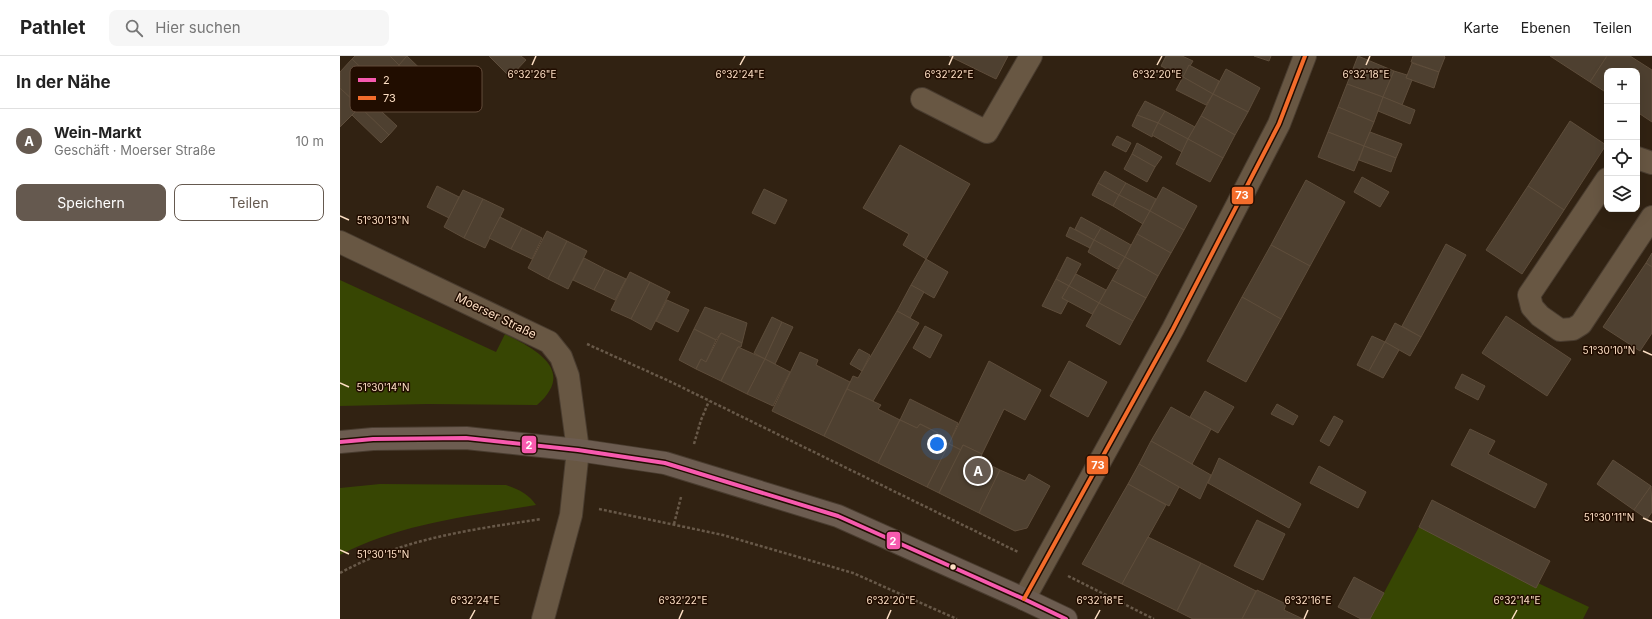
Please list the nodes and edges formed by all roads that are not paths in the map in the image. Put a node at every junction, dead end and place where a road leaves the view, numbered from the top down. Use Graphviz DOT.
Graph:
graph roads {
  1 [pos="1031,56"];
  2 [pos="1305,56"];
  3 [pos="922,99"];
  4 [pos="1640,159"];
  5 [pos="1652,163"];
  6 [pos="1604,183"];
  7 [pos="1652,217"];
  8 [pos="340,242"];
  9 [pos="340,442"];
  10 [pos="578,450"];
  11 [pos="1024,599"];
  12 [pos="543,619"];
  13 [pos="1066,619"];
  1 -- 3 [label="street"];
  2 -- 11 [label="street"];
  4 -- 5 [label="street"];
  6 -- 7 [label="street"];
  8 -- 10 [label="street, Moerser Straße"];
  9 -- 10 [label="main road"];
  10 -- 11 [label="main road"];
  10 -- 12 [label="street, Moerser Straße"];
  11 -- 13 [label="main road"];
}
